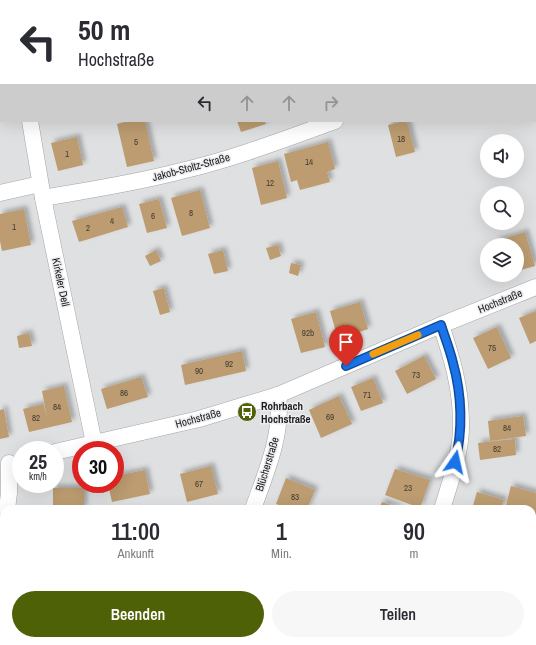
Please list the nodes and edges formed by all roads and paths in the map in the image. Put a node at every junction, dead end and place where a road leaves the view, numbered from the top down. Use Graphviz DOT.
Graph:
graph roads {
  1 [pos="30,122"];
  2 [pos="333,122"];
  3 [pos="42,191"];
  4 [pos="0,193"];
  5 [pos="536,287"];
  6 [pos="441,325"];
  7 [pos="278,395"];
  8 [pos="94,441"];
  9 [pos="103,441"];
  10 [pos="10,462"];
  11 [pos="8,505"];
  12 [pos="254,505"];
  13 [pos="443,505"];
  1 -- 3 [label="street, Kirkeler Dell"];
  2 -- 3 [label="street, Jakob-Stoltz-Straße"];
  3 -- 4 [label="street, Jakob-Stoltz-Straße"];
  3 -- 8 [label="street, Kirkeler Dell"];
  5 -- 6 [label="street, Hochstraße"];
  6 -- 7 [label="street, Hochstraße"];
  6 -- 13 [label="street"];
  7 -- 9 [label="street, Hochstraße"];
  7 -- 12 [label="street, Blücherstraße"];
  10 -- 11 [label="street"];
}
